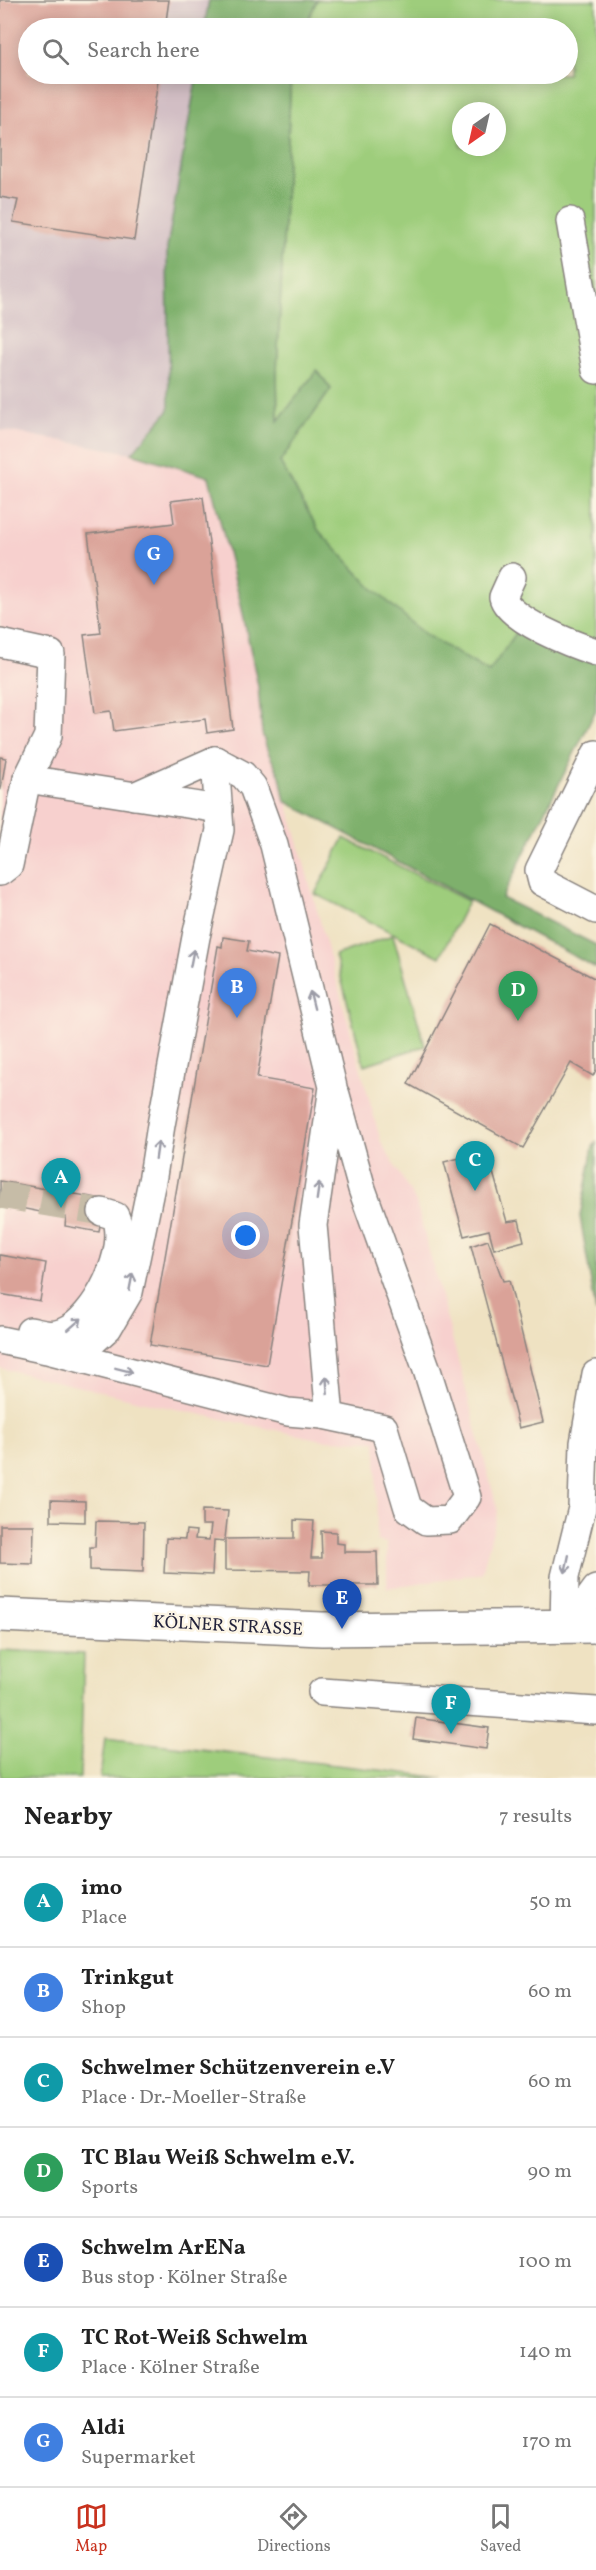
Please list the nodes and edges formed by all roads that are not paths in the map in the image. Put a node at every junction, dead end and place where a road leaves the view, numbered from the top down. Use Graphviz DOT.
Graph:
graph roads {
  1 [pos="570,221"];
  2 [pos="596,370"];
  3 [pos="512,577"];
  4 [pos="0,643"];
  5 [pos="596,652"];
  6 [pos="596,754"];
  7 [pos="215,760"];
  8 [pos="27,779"];
  9 [pos="134,796"];
  10 [pos="219,809"];
  11 [pos="0,872"];
  12 [pos="596,910"];
  13 [pos="333,1087"];
  14 [pos="102,1212"];
  15 [pos="0,1334"];
  16 [pos="0,1341"];
  17 [pos="47,1350"];
  18 [pos="596,1374"];
  19 [pos="323,1415"];
  20 [pos="582,1508"];
  21 [pos="596,1536"];
  22 [pos="596,1589"];
  23 [pos="0,1615"];
  24 [pos="596,1626"];
  25 [pos="564,1627"];
  26 [pos="322,1692"];
  27 [pos="596,1711"];
  1 -- 2 [label="street"];
  3 -- 5 [label="street"];
  4 -- 8 [label="street"];
  6 -- 12 [label="street"];
  7 -- 9 [label="street"];
  7 -- 10 [label="street"];
  13 -- 7 [label="street, one-way"];
  8 -- 9 [label="street"];
  8 -- 11 [label="street"];
  9 -- 10 [label="street"];
  17 -- 10 [label="street, one-way"];
  19 -- 13 [label="street, one-way"];
  13 -- 19 [label="street"];
  15 -- 14 [label="street, one-way"];
  16 -- 17 [label="street"];
  17 -- 19 [label="street, one-way"];
  18 -- 20 [label="street"];
  20 -- 21 [label="street"];
  20 -- 25 [label="street, one-way"];
  22 -- 25 [label="street"];
  23 -- 25 [label="main road, KÖLNER STRASSE"];
  24 -- 25 [label="main road, KÖLNER STRASSE"];
  26 -- 27 [label="street"];
}
